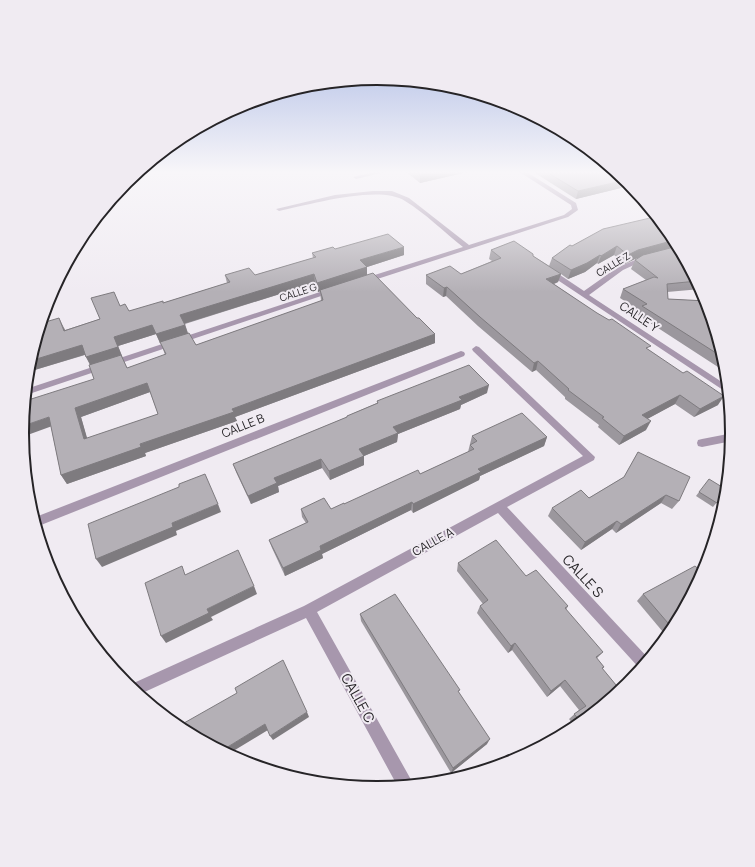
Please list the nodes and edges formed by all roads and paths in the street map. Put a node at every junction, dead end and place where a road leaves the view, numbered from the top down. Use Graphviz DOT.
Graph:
graph roads {
  1 [pos="423,211"];
  2 [pos="572,211"];
  3 [pos="467,247"];
  4 [pos="651,257"];
  5 [pos="542,267"];
  6 [pos="355,284"];
  7 [pos="340,289"];
  8 [pos="584,295"];
  9 [pos="476,349"];
  10 [pos="461,354"];
  11 [pos="723,387"];
  12 [pos="32,390"];
  13 [pos="726,438"];
  14 [pos="702,443"];
  15 [pos="499,506"];
  16 [pos="40,520"];
  17 [pos="309,610"];
  18 [pos="641,661"];
  19 [pos="139,687"];
  20 [pos="403,781"];
  1 -- 3 [label="street"];
  2 -- 3 [label="street"];
  3 -- 6 [label="street"];
  4 -- 8 [label="street, CALLE Z"];
  5 -- 8 [label="street, CALLE Y"];
  7 -- 12 [label="street, CALLE G"];
  8 -- 11 [label="street, CALLE Y"];
  9 -- 15 [label="street, CALLE A"];
  10 -- 16 [label="street, CALLE B"];
  13 -- 14 [label="street"];
  15 -- 17 [label="street, CALLE A"];
  15 -- 18 [label="street, CALLE S"];
  17 -- 19 [label="street, CALLE A"];
  17 -- 20 [label="street, CALLE C"];
}
